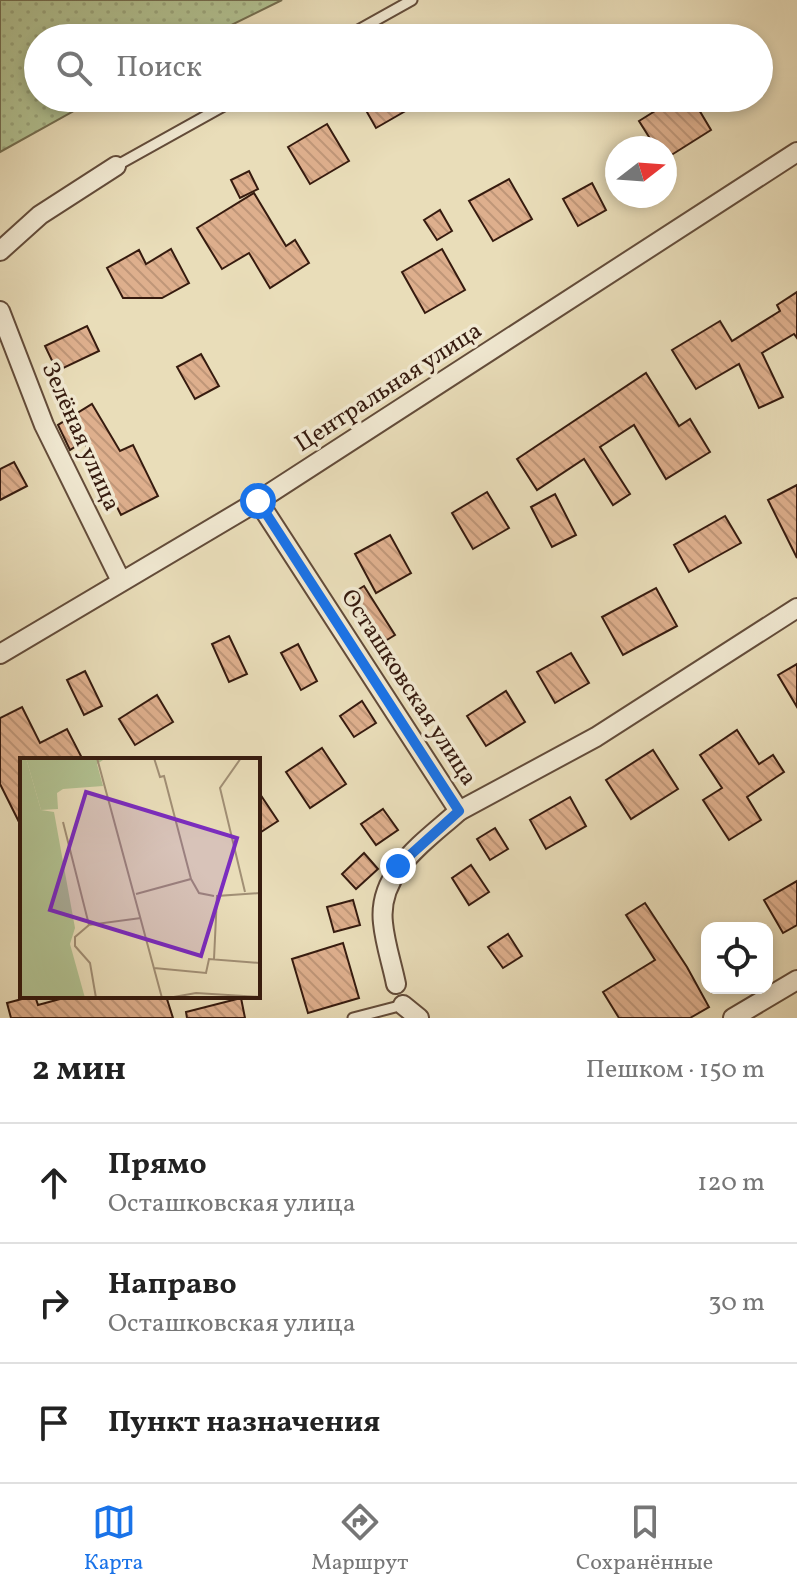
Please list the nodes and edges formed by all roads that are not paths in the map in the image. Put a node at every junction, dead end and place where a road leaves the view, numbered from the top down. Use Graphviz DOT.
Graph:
graph roads {
  1 [pos="412,0"];
  2 [pos="369,24"];
  3 [pos="213,112"];
  4 [pos="797,152"];
  5 [pos="116,166"];
  6 [pos="0,251"];
  7 [pos="0,311"];
  8 [pos="258,501"];
  9 [pos="121,581"];
  10 [pos="797,608"];
  11 [pos="0,654"];
  12 [pos="459,811"];
  13 [pos="797,980"];
  14 [pos="396,984"];
  15 [pos="403,1005"];
  16 [pos="353,1018"];
  17 [pos="419,1018"];
  18 [pos="733,1018"];
  1 -- 2 [label="lane"];
  3 -- 5 [label="lane"];
  4 -- 8 [label="street, Центральная улица"];
  5 -- 6 [label="street"];
  7 -- 9 [label="street, Зелёная улица"];
  8 -- 9 [label="street, Центральная улица"];
  8 -- 12 [label="street, Осташковская улица"];
  9 -- 11 [label="street, Центральная улица"];
  10 -- 12 [label="street"];
  12 -- 14 [label="street, Осташковская улица"];
  13 -- 18 [label="street"];
  15 -- 16 [label="lane"];
  15 -- 17 [label="street"];
}
